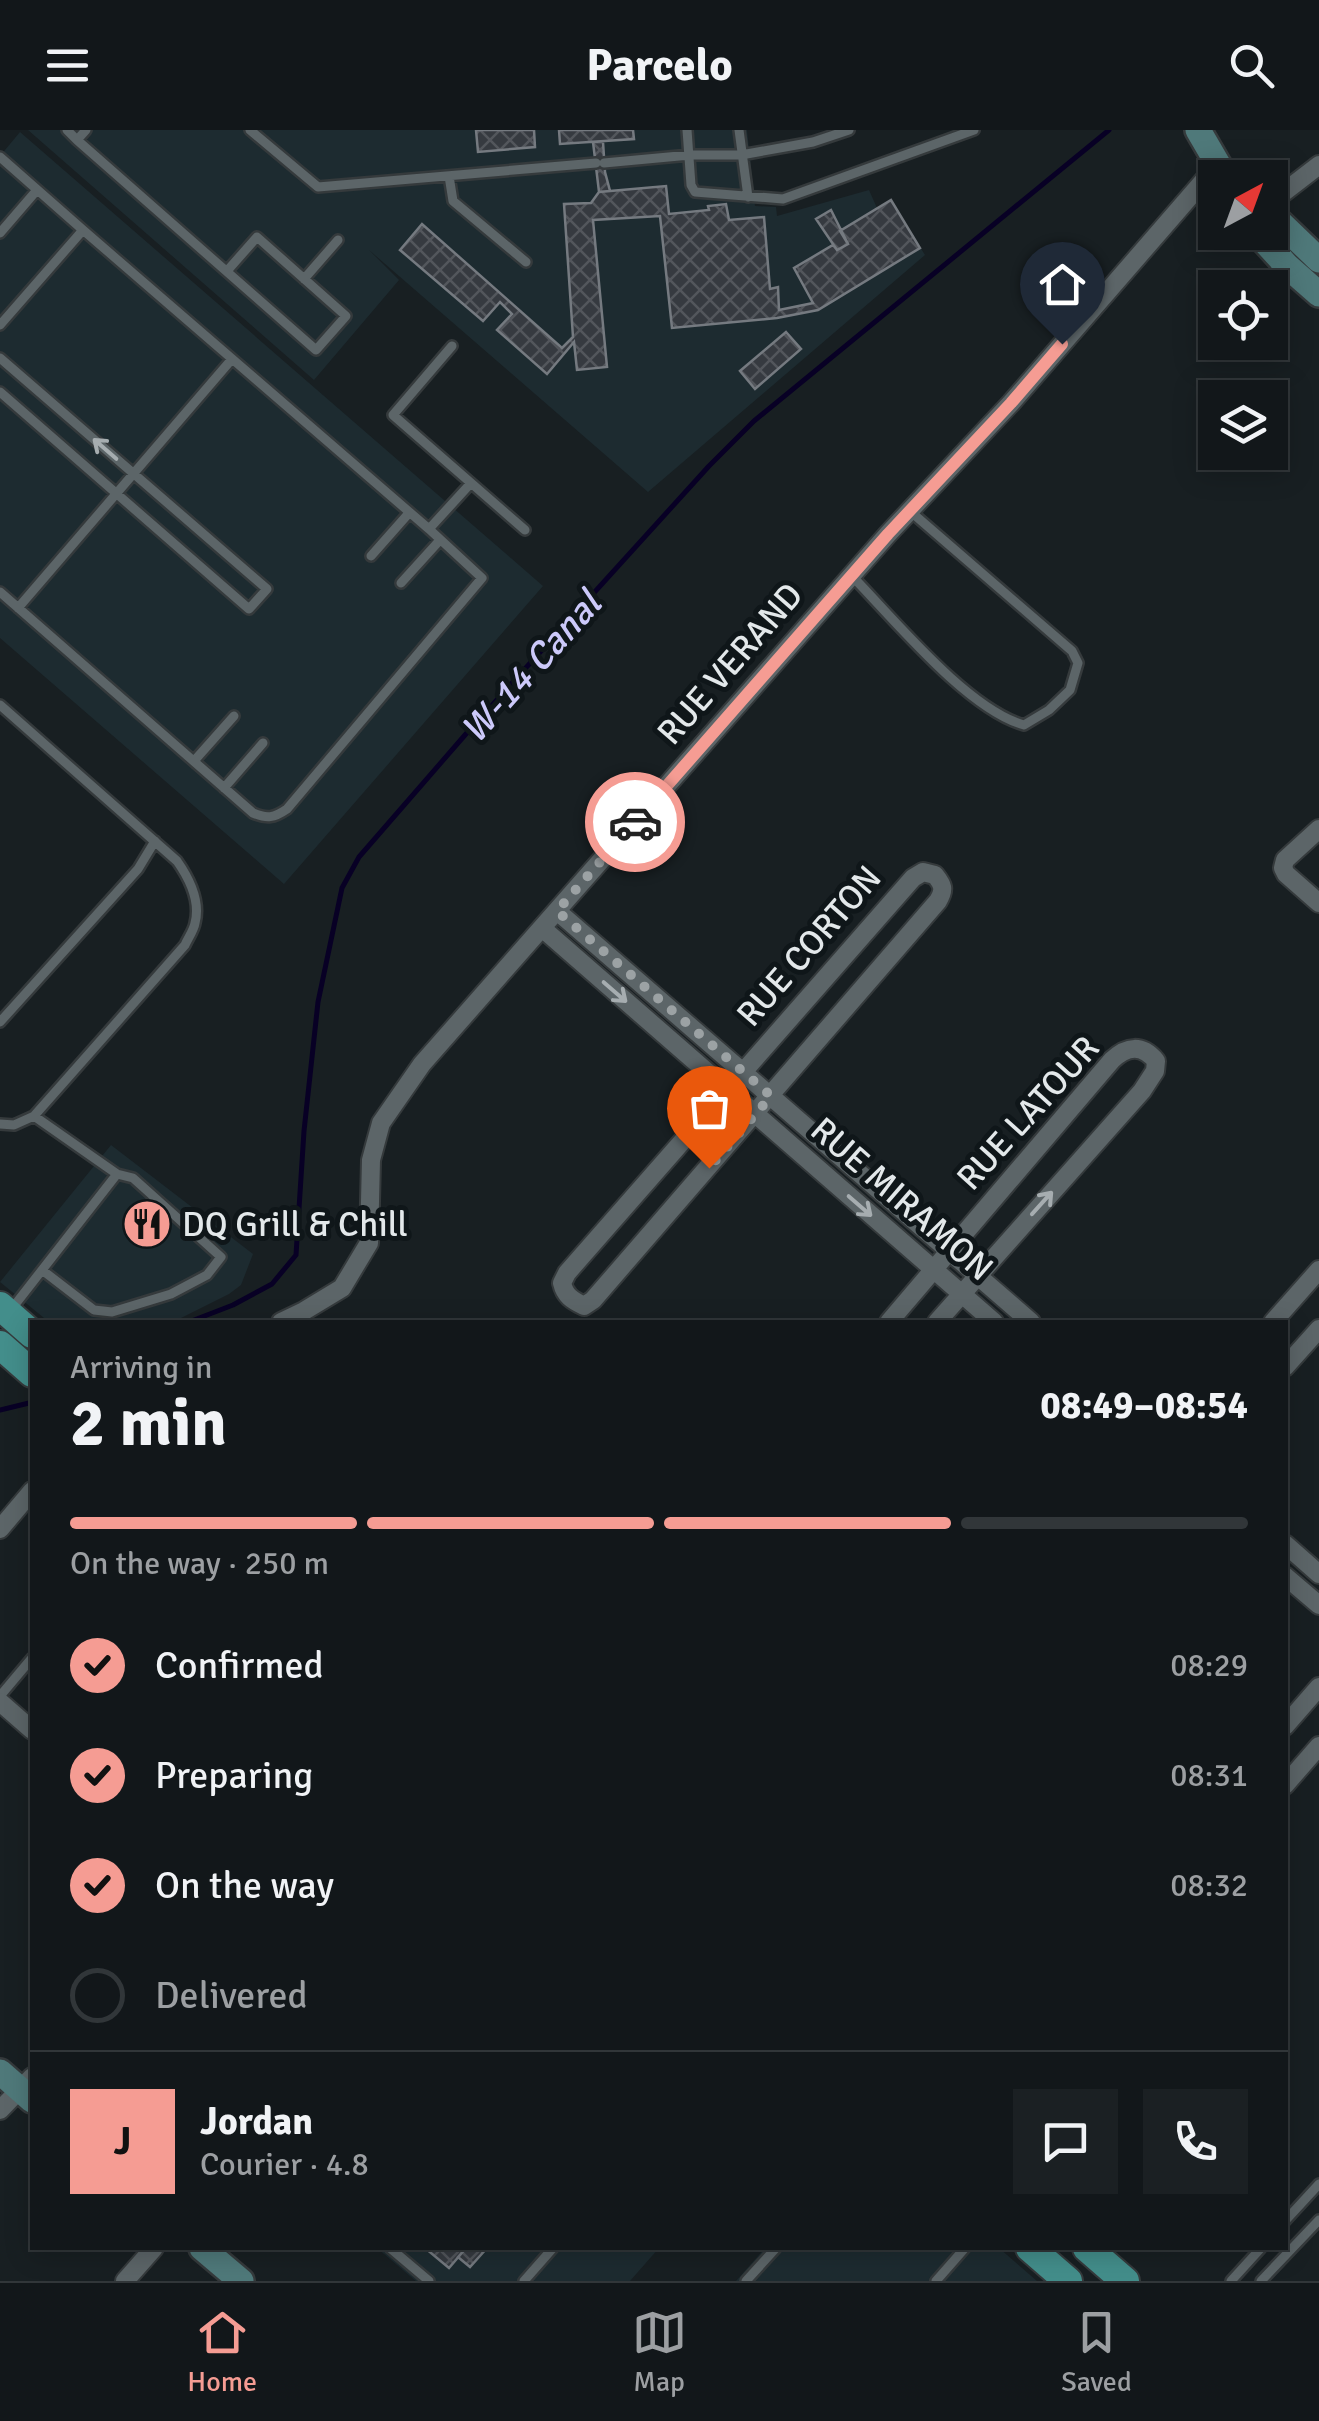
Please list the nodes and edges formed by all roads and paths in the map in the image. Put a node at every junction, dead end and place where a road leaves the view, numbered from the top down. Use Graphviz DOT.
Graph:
graph roads {
  1 [pos="67,130"];
  2 [pos="86,130"];
  3 [pos="250,130"];
  4 [pos="688,130"];
  5 [pos="738,130"];
  6 [pos="850,130"];
  7 [pos="974,130"];
  8 [pos="1198,130"];
  9 [pos="77,140"];
  10 [pos="690,155"];
  11 [pos="740,155"];
  12 [pos="0,158"];
  13 [pos="1218,160"];
  14 [pos="1319,164"];
  15 [pos="449,176"];
  16 [pos="1288,189"];
  17 [pos="37,190"];
  18 [pos="748,197"];
  19 [pos="1198,202"];
  20 [pos="83,230"];
  21 [pos="1288,230"];
  22 [pos="0,233"];
  23 [pos="338,240"];
  24 [pos="1272,250"];
  25 [pos="1319,260"];
  26 [pos="526,262"];
  27 [pos="227,272"];
  28 [pos="304,279"];
  29 [pos="1319,294"];
  30 [pos="2,318"];
  31 [pos="452,346"];
  32 [pos="0,358"];
  33 [pos="232,359"];
  34 [pos="34,388"];
  35 [pos="0,392"];
  36 [pos="17,407"];
  37 [pos="133,474"];
  38 [pos="471,483"];
  39 [pos="116,493"];
  40 [pos="910,510"];
  41 [pos="178,513"];
  42 [pos="409,513"];
  43 [pos="428,530"];
  44 [pos="525,530"];
  45 [pos="162,532"];
  46 [pos="440,540"];
  47 [pos="221,551"];
  48 [pos="371,556"];
  49 [pos="205,570"];
  50 [pos="851,575"];
  51 [pos="402,583"];
  52 [pos="0,592"];
  53 [pos="18,608"];
  54 [pos="0,706"];
  55 [pos="234,716"];
  56 [pos="263,743"];
  57 [pos="194,761"];
  58 [pos="224,788"];
  59 [pos="1319,829"];
  60 [pos="155,842"];
  61 [pos="1319,902"];
  62 [pos="557,911"];
  63 [pos="542,928"];
  64 [pos="0,1022"];
  65 [pos="742,1071"];
  66 [pos="726,1089"];
  67 [pos="771,1096"];
  68 [pos="756,1115"];
  69 [pos="34,1116"];
  70 [pos="0,1124"];
  71 [pos="117,1174"];
  72 [pos="950,1252"];
  73 [pos="42,1270"];
  74 [pos="934,1270"];
  75 [pos="1319,1270"];
  76 [pos="978,1276"];
  77 [pos="962,1294"];
  78 [pos="4,1310"];
  79 [pos="286,1320"];
  80 [pos="891,1320"];
  81 [pos="939,1320"];
  82 [pos="992,1320"];
  83 [pos="1028,1320"];
  84 [pos="1275,1320"];
  85 [pos="1319,1328"];
  86 [pos="30,1332"];
  87 [pos="0,1345"];
  88 [pos="1288,1364"];
  89 [pos="30,1371"];
  90 [pos="30,1493"];
  91 [pos="0,1529"];
  92 [pos="1288,1547"];
  93 [pos="1319,1574"];
  94 [pos="1288,1579"];
  95 [pos="1319,1605"];
  96 [pos="30,1661"];
  97 [pos="1319,1688"];
  98 [pos="0,1699"];
  99 [pos="1288,1723"];
  100 [pos="30,1728"];
  101 [pos="1319,1746"];
  102 [pos="1288,1782"];
  103 [pos="21,2084"];
  104 [pos="0,2110"];
  105 [pos="1319,2184"];
  106 [pos="1288,2218"];
  107 [pos="1319,2220"];
  108 [pos="152,2250"];
  109 [pos="204,2250"];
  110 [pos="392,2250"];
  111 [pos="551,2250"];
  112 [pos="774,2250"];
  113 [pos="963,2250"];
  114 [pos="1032,2250"];
  115 [pos="1089,2250"];
  116 [pos="1260,2250"];
  117 [pos="1059,2278"];
  118 [pos="124,2281"];
  119 [pos="241,2281"];
  120 [pos="429,2281"];
  121 [pos="524,2281"];
  122 [pos="746,2281"];
  123 [pos="936,2281"];
  124 [pos="1125,2281"];
  125 [pos="1231,2281"];
  126 [pos="1262,2281"];
  1 -- 9 [label="lane"];
  2 -- 9 [label="lane"];
  3 -- 15 [label="lane"];
  4 -- 10 [label="lane"];
  5 -- 11 [label="lane"];
  6 -- 11 [label="lane"];
  7 -- 18 [label="lane"];
  8 -- 13 [label="street"];
  9 -- 27 [label="lane"];
  10 -- 11 [label="lane"];
  10 -- 15 [label="lane"];
  10 -- 18 [label="lane"];
  11 -- 18 [label="lane"];
  12 -- 17 [label="lane"];
  14 -- 16 [label="street"];
  15 -- 26 [label="lane"];
  17 -- 20 [label="lane"];
  17 -- 22 [label="lane"];
  19 -- 40 [label="street, RUE VERAND"];
  20 -- 30 [label="lane"];
  20 -- 33 [label="lane"];
  21 -- 25 [label="street"];
  23 -- 28 [label="lane"];
  24 -- 29 [label="street"];
  27 -- 28 [label="lane"];
  27 -- 28 [label="lane"];
  31 -- 38 [label="lane"];
  32 -- 34 [label="lane"];
  33 -- 37 [label="lane"];
  33 -- 42 [label="lane"];
  34 -- 36 [label="lane"];
  37 -- 34 [label="lane, one-way"];
  35 -- 36 [label="lane"];
  36 -- 39 [label="lane"];
  37 -- 39 [label="lane"];
  37 -- 41 [label="lane"];
  38 -- 43 [label="lane"];
  38 -- 44 [label="lane"];
  39 -- 45 [label="lane"];
  39 -- 53 [label="lane"];
  40 -- 50 [label="street, RUE VERAND"];
  40 -- 50 [label="lane"];
  41 -- 45 [label="lane"];
  41 -- 47 [label="lane"];
  42 -- 43 [label="lane"];
  42 -- 48 [label="lane"];
  43 -- 46 [label="lane"];
  45 -- 49 [label="lane"];
  46 -- 51 [label="lane"];
  46 -- 58 [label="lane"];
  47 -- 49 [label="lane"];
  47 -- 49 [label="lane"];
  50 -- 62 [label="street, RUE VERAND"];
  52 -- 53 [label="lane"];
  53 -- 57 [label="lane"];
  54 -- 60 [label="lane"];
  55 -- 57 [label="lane"];
  56 -- 58 [label="lane"];
  57 -- 58 [label="lane"];
  59 -- 61 [label="street"];
  60 -- 64 [label="lane"];
  60 -- 69 [label="lane"];
  62 -- 63 [label="street, RUE VERAND"];
  62 -- 65 [label="street, RUE MIRAMON"];
  63 -- 66 [label="street, RUE MIRAMON, one-way"];
  63 -- 79 [label="street, RUE VERAND"];
  65 -- 66 [label="street, RUE CORTON"];
  65 -- 67 [label="street, RUE MIRAMON"];
  65 -- 67 [label="street, RUE CORTON"];
  66 -- 68 [label="street, RUE MIRAMON"];
  66 -- 68 [label="street, RUE CORTON"];
  67 -- 68 [label="street, RUE CORTON"];
  67 -- 72 [label="street, RUE MIRAMON"];
  68 -- 74 [label="street, RUE MIRAMON, one-way"];
  69 -- 70 [label="lane"];
  69 -- 71 [label="lane"];
  71 -- 73 [label="lane"];
  71 -- 73 [label="lane"];
  72 -- 74 [label="street, RUE LATOUR"];
  72 -- 76 [label="street, RUE MIRAMON"];
  76 -- 72 [label="street, RUE LATOUR, one-way"];
  73 -- 78 [label="lane"];
  74 -- 77 [label="street, RUE MIRAMON"];
  74 -- 80 [label="street, RUE LATOUR"];
  75 -- 84 [label="street"];
  76 -- 77 [label="street, RUE LATOUR"];
  76 -- 83 [label="street, RUE MIRAMON"];
  77 -- 81 [label="street, RUE LATOUR"];
  77 -- 82 [label="street, RUE MIRAMON"];
  78 -- 86 [label="main road"];
  85 -- 88 [label="street"];
  87 -- 89 [label="main road"];
  90 -- 91 [label="street"];
  92 -- 93 [label="street"];
  94 -- 95 [label="street"];
  96 -- 98 [label="lane"];
  97 -- 99 [label="street"];
  98 -- 100 [label="street"];
  101 -- 102 [label="street"];
  103 -- 104 [label="street"];
  105 -- 106 [label="lane"];
  107 -- 126 [label="lane"];
  108 -- 118 [label="street"];
  109 -- 119 [label="street"];
  110 -- 120 [label="lane"];
  111 -- 121 [label="lane"];
  112 -- 122 [label="lane"];
  113 -- 123 [label="lane"];
  114 -- 117 [label="main road"];
  115 -- 124 [label="main road"];
  116 -- 125 [label="lane"];
}
